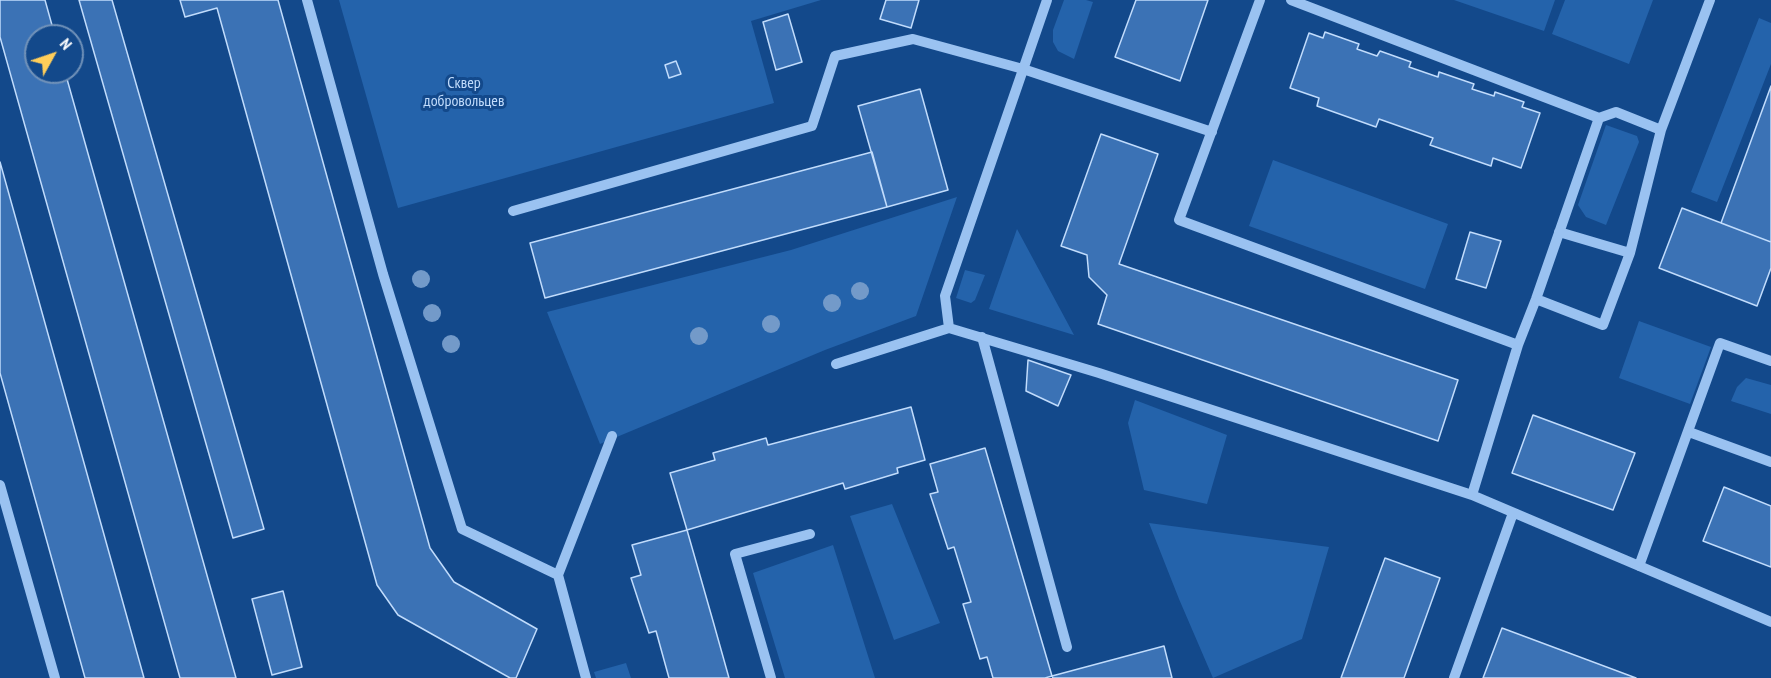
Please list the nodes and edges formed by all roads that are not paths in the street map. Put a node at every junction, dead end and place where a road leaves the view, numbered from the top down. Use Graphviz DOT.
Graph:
graph roads {
  1 [pos="307,0"];
  2 [pos="1047,0"];
  3 [pos="1260,0"];
  4 [pos="1291,0"];
  5 [pos="1710,0"];
  6 [pos="1023,69"];
  7 [pos="1599,118"];
  8 [pos="1661,130"];
  9 [pos="1212,132"];
  10 [pos="513,211"];
  11 [pos="1559,232"];
  12 [pos="1630,253"];
  13 [pos="1536,299"];
  14 [pos="949,328"];
  15 [pos="982,337"];
  16 [pos="1518,345"];
  17 [pos="1771,361"];
  18 [pos="836,364"];
  19 [pos="1689,432"];
  20 [pos="612,436"];
  21 [pos="1771,462"];
  22 [pos="0,485"];
  23 [pos="1472,495"];
  24 [pos="1513,513"];
  25 [pos="810,534"];
  26 [pos="1639,566"];
  27 [pos="558,575"];
  28 [pos="1771,622"];
  29 [pos="1067,647"];
  30 [pos="55,678"];
  31 [pos="586,678"];
  32 [pos="771,678"];
  33 [pos="1454,678"];
  1 -- 27 [label="lane"];
  2 -- 6 [label="lane"];
  3 -- 9 [label="lane"];
  4 -- 7 [label="lane"];
  5 -- 8 [label="lane"];
  6 -- 9 [label="lane"];
  6 -- 10 [label="lane"];
  6 -- 14 [label="lane"];
  7 -- 8 [label="lane"];
  7 -- 11 [label="lane"];
  8 -- 12 [label="lane"];
  9 -- 16 [label="lane"];
  11 -- 12 [label="lane"];
  11 -- 13 [label="lane"];
  12 -- 13 [label="lane"];
  13 -- 16 [label="lane"];
  14 -- 15 [label="lane"];
  14 -- 18 [label="lane"];
  15 -- 23 [label="lane"];
  15 -- 29 [label="lane"];
  16 -- 23 [label="lane"];
  17 -- 19 [label="lane"];
  19 -- 21 [label="lane"];
  19 -- 26 [label="lane"];
  20 -- 27 [label="lane"];
  22 -- 30 [label="lane"];
  23 -- 24 [label="lane"];
  24 -- 26 [label="lane"];
  24 -- 33 [label="lane"];
  25 -- 32 [label="lane"];
  26 -- 28 [label="lane"];
  27 -- 31 [label="lane"];
}
